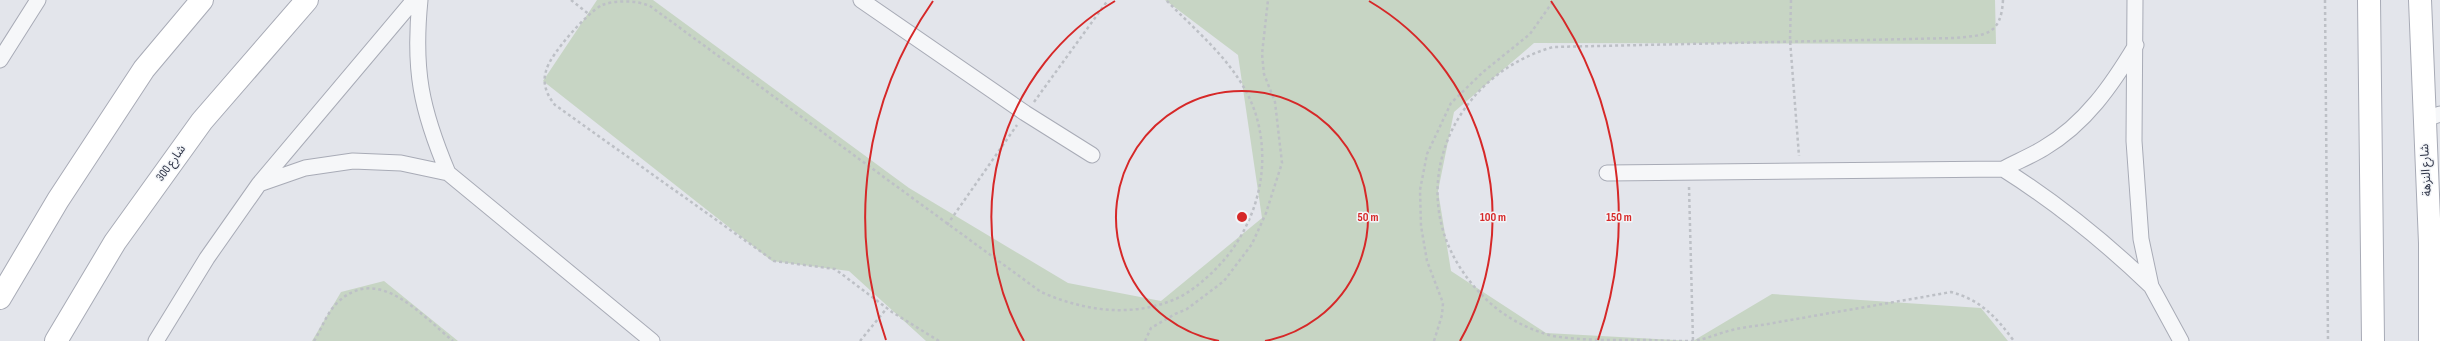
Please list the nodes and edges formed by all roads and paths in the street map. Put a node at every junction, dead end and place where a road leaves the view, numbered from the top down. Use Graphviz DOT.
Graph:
graph roads {
  1 [pos="38,0"];
  2 [pos="202,0"];
  3 [pos="307,0"];
  4 [pos="414,0"];
  5 [pos="420,0"];
  6 [pos="571,0"];
  7 [pos="861,0"];
  8 [pos="1166,0"];
  9 [pos="1268,0"];
  10 [pos="1554,0"];
  11 [pos="1791,0"];
  12 [pos="2135,0"];
  13 [pos="2325,0"];
  14 [pos="2368,0"];
  15 [pos="2420,0"];
  16 [pos="590,16"];
  17 [pos="2136,45"];
  18 [pos="0,60"];
  19 [pos="2432,117"];
  20 [pos="1092,156"];
  21 [pos="2003,169"];
  22 [pos="1800,171"];
  23 [pos="1688,172"];
  24 [pos="448,173"];
  25 [pos="1607,173"];
  26 [pos="259,184"];
  27 [pos="2151,286"];
  28 [pos="0,298"];
  29 [pos="887,308"];
  30 [pos="56,341"];
  31 [pos="156,341"];
  32 [pos="314,341"];
  33 [pos="453,341"];
  34 [pos="652,341"];
  35 [pos="860,341"];
  36 [pos="939,341"];
  37 [pos="1145,341"];
  38 [pos="1434,341"];
  39 [pos="1693,341"];
  40 [pos="2181,341"];
  41 [pos="2328,341"];
  42 [pos="2373,341"];
  43 [pos="2430,341"];
  1 -- 18 [label="street"];
  2 -- 28 [label="street"];
  3 -- 30 [label="street, شارع 300"];
  4 -- 26 [label="street"];
  5 -- 24 [label="street"];
  6 -- 16 [label="path"];
  7 -- 20 [label="street"];
  8 -- 16 [label="path"];
  9 -- 37 [label="path"];
  10 -- 38 [label="path"];
  11 -- 22 [label="path"];
  12 -- 17 [label="street"];
  13 -- 41 [label="path"];
  14 -- 42 [label="street"];
  15 -- 19 [label="street, شارع النزهة"];
  16 -- 29 [label="path"];
  17 -- 21 [label="street"];
  17 -- 27 [label="street"];
  19 -- 43 [label="street, شارع النزهة"];
  21 -- 22 [label="street"];
  21 -- 27 [label="street"];
  22 -- 23 [label="street"];
  23 -- 25 [label="street"];
  23 -- 39 [label="path"];
  24 -- 26 [label="street"];
  24 -- 34 [label="street"];
  26 -- 31 [label="street"];
  27 -- 40 [label="street"];
  29 -- 35 [label="path"];
  29 -- 36 [label="path"];
  32 -- 33 [label="path"];
}
